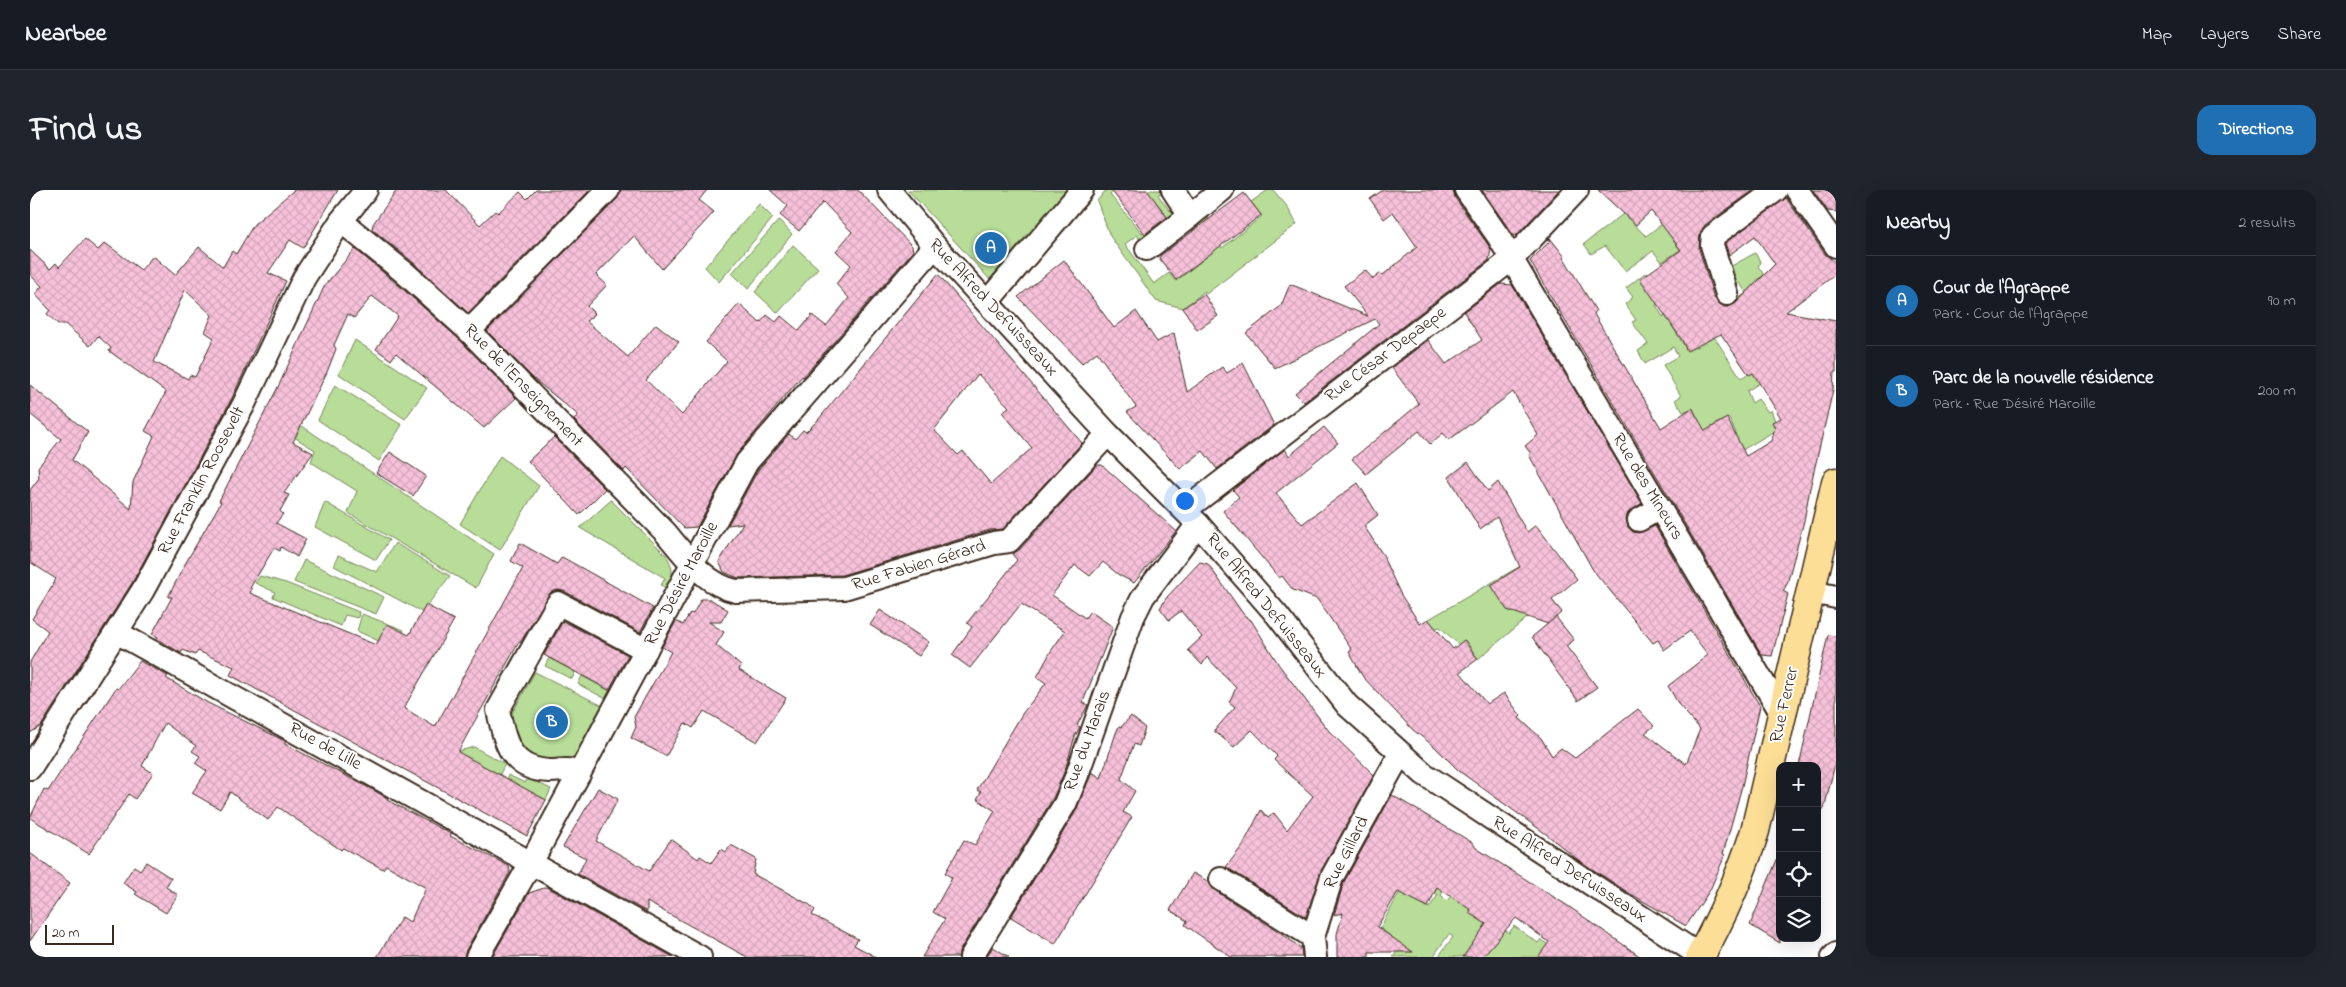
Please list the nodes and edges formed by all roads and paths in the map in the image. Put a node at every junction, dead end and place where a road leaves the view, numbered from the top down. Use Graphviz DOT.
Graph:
graph roads {
  1 [pos="366,190"];
  2 [pos="608,190"];
  3 [pos="889,190"];
  4 [pos="1082,190"];
  5 [pos="1173,190"];
  6 [pos="1222,190"];
  7 [pos="1466,190"];
  8 [pos="1577,190"];
  9 [pos="1776,190"];
  10 [pos="1797,190"];
  11 [pos="1190,216"];
  12 [pos="341,221"];
  13 [pos="935,246"];
  14 [pos="1836,246"];
  15 [pos="1147,250"];
  16 [pos="1512,260"];
  17 [pos="1727,294"];
  18 [pos="988,301"];
  19 [pos="469,330"];
  20 [pos="1108,434"];
  21 [pos="1836,482"];
  22 [pos="1660,508"];
  23 [pos="1192,517"];
  24 [pos="1639,520"];
  25 [pos="692,564"];
  26 [pos="1823,595"];
  27 [pos="118,633"];
  28 [pos="646,650"];
  29 [pos="1782,714"];
  30 [pos="1400,754"];
  31 [pos="30,768"];
  32 [pos="579,774"];
  33 [pos="531,863"];
  34 [pos="1220,880"];
  35 [pos="1314,947"];
  36 [pos="1836,954"];
  37 [pos="477,957"];
  38 [pos="700,957"];
  39 [pos="971,957"];
  40 [pos="1701,957"];
  41 [pos="1832,957"];
  1 -- 12 [label="street, Rue Franklin Roosevelt"];
  2 -- 19 [label="street"];
  3 -- 13 [label="street, Rue Alfred Defuisseaux"];
  4 -- 18 [label="street"];
  5 -- 11 [label="street"];
  6 -- 11 [label="street"];
  7 -- 16 [label="street, Rue des Mineurs"];
  8 -- 16 [label="street, Rue César Depaepe"];
  9 -- 17 [label="street"];
  10 -- 14 [label="street"];
  11 -- 15 [label="street"];
  12 -- 19 [label="street, Rue de l'Enseignement"];
  12 -- 27 [label="street, Rue Franklin Roosevelt"];
  13 -- 18 [label="street, Rue Alfred Defuisseaux"];
  13 -- 25 [label="street, Rue Désiré Maroille"];
  16 -- 22 [label="street, Rue des Mineurs"];
  16 -- 23 [label="street, Rue César Depaepe"];
  18 -- 20 [label="street, Rue Alfred Defuisseaux"];
  19 -- 25 [label="street, Rue de l'Enseignement"];
  20 -- 23 [label="street, Rue Alfred Defuisseaux"];
  20 -- 25 [label="street, Rue Fabien Gérard"];
  21 -- 26 [label="main road, Rue Ferrer"];
  22 -- 24 [label="street"];
  22 -- 29 [label="street, Rue des Mineurs"];
  23 -- 30 [label="street, Rue Alfred Defuisseaux"];
  23 -- 39 [label="street, Rue du Marais"];
  25 -- 28 [label="street, Rue Désiré Maroille"];
  26 -- 29 [label="main road, Rue Ferrer"];
  27 -- 31 [label="street, Rue Franklin Roosevelt"];
  27 -- 33 [label="street, Rue de Lille"];
  28 -- 32 [label="street, Rue Désiré Maroille"];
  28 -- 32 [label="street"];
  29 -- 40 [label="main road, Rue Ferrer"];
  30 -- 35 [label="street, Rue Gillard"];
  30 -- 40 [label="street, Rue Alfred Defuisseaux"];
  32 -- 33 [label="street, Rue Désiré Maroille"];
  33 -- 37 [label="street, Rue Désiré Maroille"];
  33 -- 38 [label="street, Rue de Lille"];
  34 -- 35 [label="street"];
  36 -- 41 [label="street"];
}
